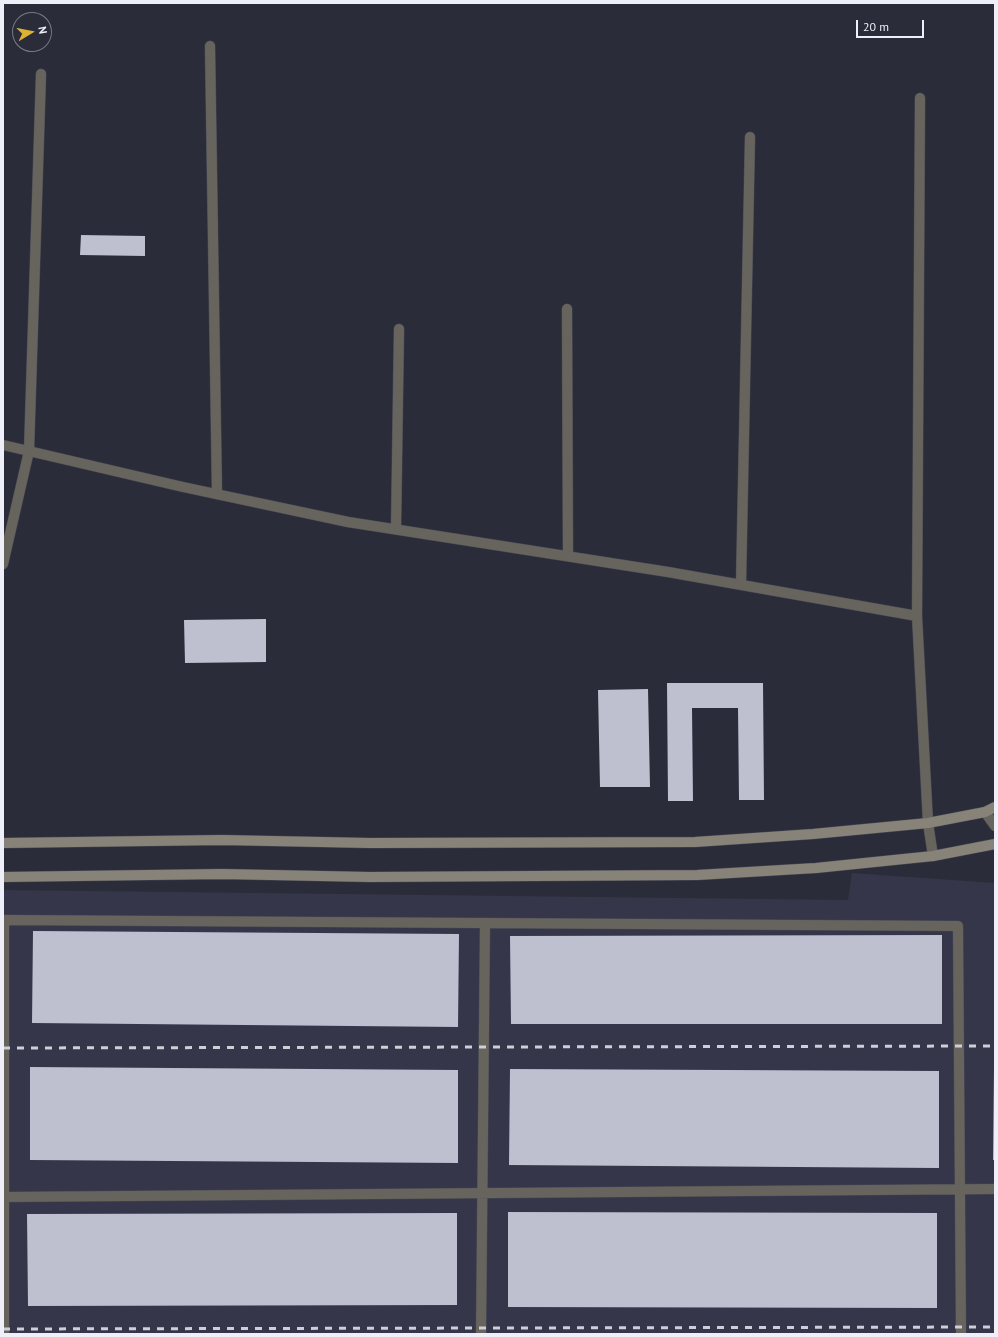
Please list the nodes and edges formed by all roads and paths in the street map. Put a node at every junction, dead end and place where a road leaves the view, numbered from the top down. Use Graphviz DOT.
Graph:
graph roads {
  1 [pos="210,46"];
  2 [pos="41,74"];
  3 [pos="920,98"];
  4 [pos="750,137"];
  5 [pos="567,309"];
  6 [pos="399,329"];
  7 [pos="3,445"];
  8 [pos="29,451"];
  9 [pos="217,494"];
  10 [pos="396,529"];
  11 [pos="568,556"];
  12 [pos="3,564"];
  13 [pos="741,584"];
  14 [pos="917,616"];
  15 [pos="995,808"];
  16 [pos="985,812"];
  17 [pos="928,822"];
  18 [pos="995,826"];
  19 [pos="3,843"];
  20 [pos="995,844"];
  21 [pos="933,856"];
  22 [pos="3,877"];
  23 [pos="4,920"];
  24 [pos="485,923"];
  25 [pos="960,1189"];
  26 [pos="995,1189"];
  27 [pos="483,1194"];
  28 [pos="4,1197"];
  29 [pos="4,1334"];
  30 [pos="481,1334"];
  31 [pos="961,1334"];
  1 -- 9 [label="street"];
  2 -- 8 [label="street"];
  3 -- 14 [label="street"];
  4 -- 13 [label="street"];
  5 -- 11 [label="street"];
  6 -- 10 [label="street"];
  7 -- 8 [label="street"];
  8 -- 9 [label="street"];
  8 -- 12 [label="street"];
  9 -- 10 [label="street"];
  10 -- 11 [label="street"];
  11 -- 13 [label="street"];
  13 -- 14 [label="street"];
  14 -- 17 [label="street"];
  15 -- 16 [label="street"];
  16 -- 17 [label="street"];
  16 -- 18 [label="street"];
  17 -- 19 [label="street"];
  17 -- 21 [label="street"];
  20 -- 21 [label="street"];
  21 -- 22 [label="street"];
  23 -- 24 [label="street"];
  23 -- 28 [label="street"];
  24 -- 25 [label="street"];
  24 -- 27 [label="street"];
  25 -- 26 [label="street"];
  25 -- 27 [label="street"];
  25 -- 31 [label="street"];
  27 -- 28 [label="street"];
  27 -- 30 [label="street"];
  28 -- 29 [label="street"];
}
